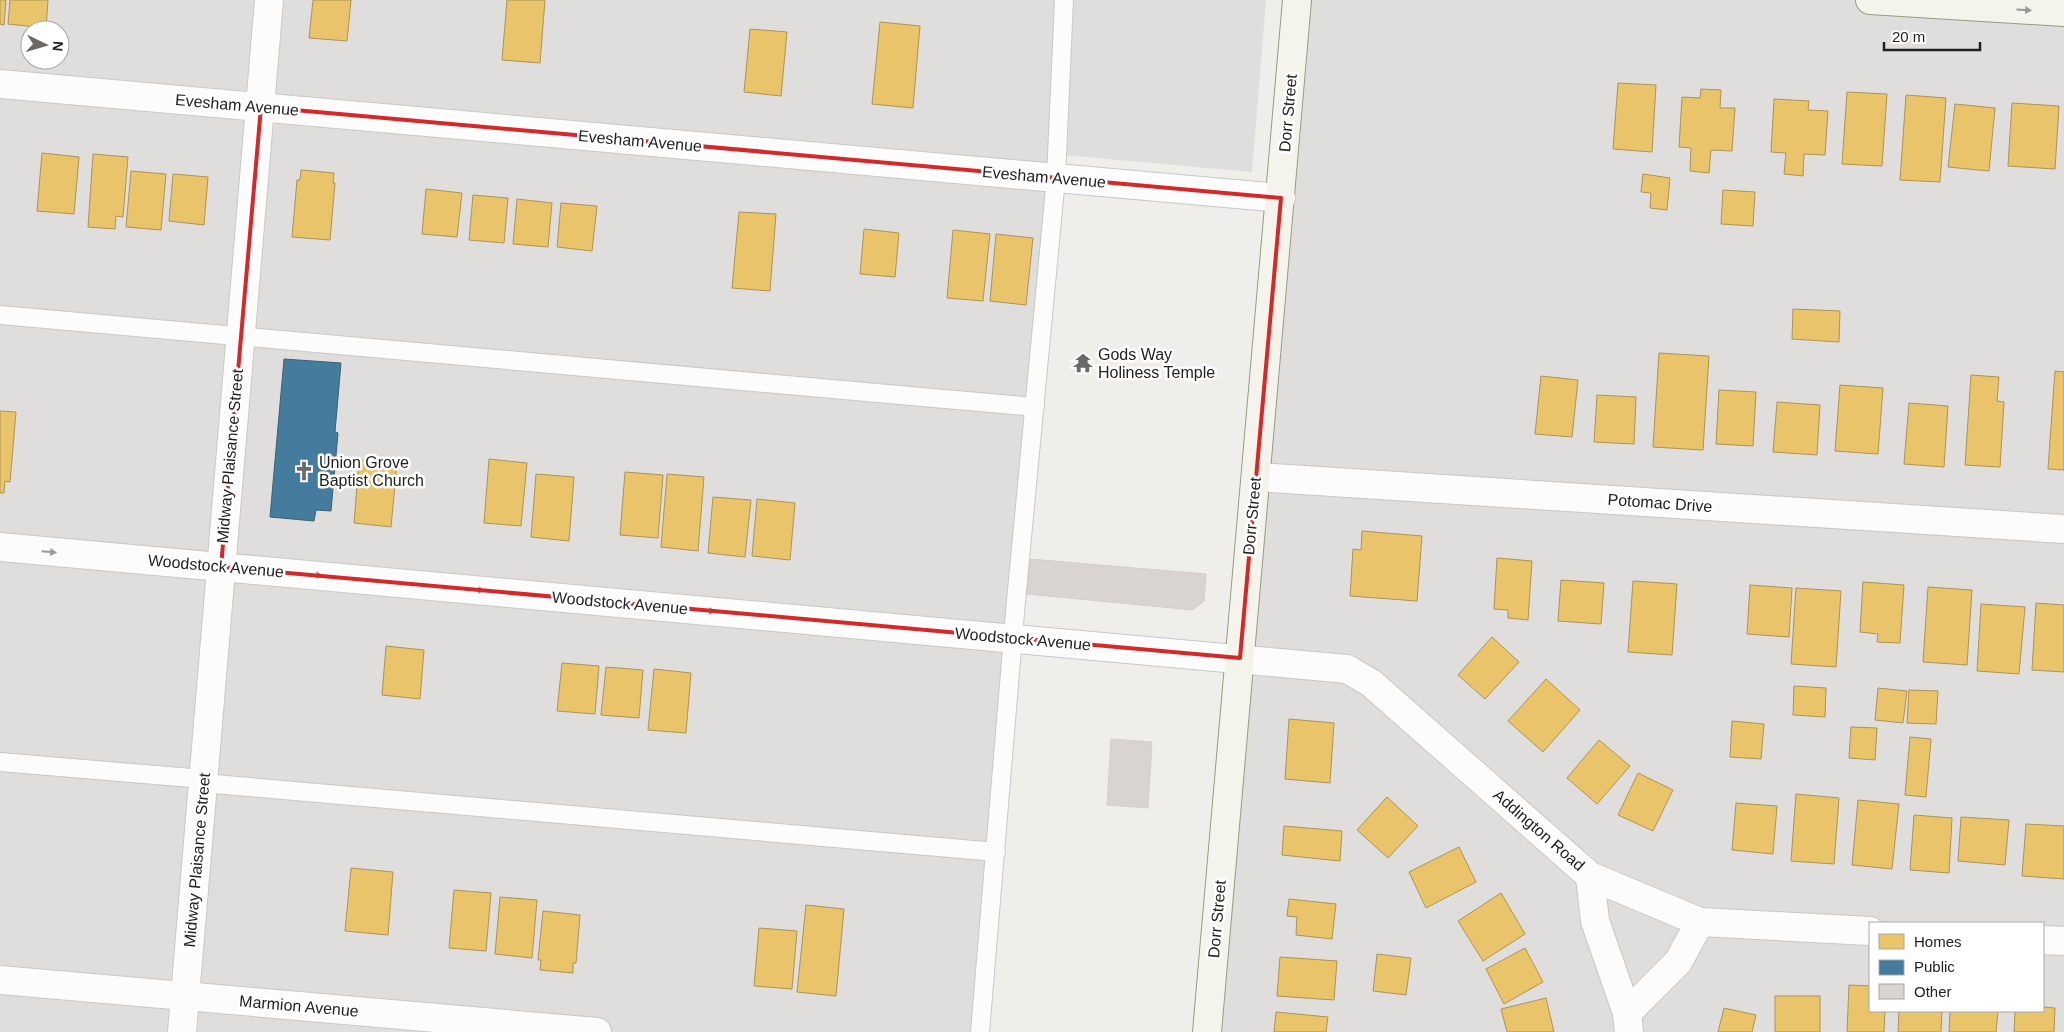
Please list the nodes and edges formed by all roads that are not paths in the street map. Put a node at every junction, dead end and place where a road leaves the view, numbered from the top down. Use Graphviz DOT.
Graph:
graph roads {
  1 [pos="269,0"];
  2 [pos="1064,0"];
  3 [pos="1297,0"];
  4 [pos="1870,0"];
  5 [pos="2064,12"];
  6 [pos="0,84"];
  7 [pos="262,107"];
  8 [pos="1056,178"];
  9 [pos="1280,198"];
  10 [pos="0,315"];
  11 [pos="240,337"];
  12 [pos="1035,407"];
  13 [pos="1256,477"];
  14 [pos="2064,529"];
  15 [pos="0,547"];
  16 [pos="221,567"];
  17 [pos="1013,638"];
  18 [pos="1240,658"];
  19 [pos="0,762"];
  20 [pos="203,781"];
  21 [pos="996,852"];
  22 [pos="1590,876"];
  23 [pos="1700,922"];
  24 [pos="1869,931"];
  25 [pos="2044,940"];
  26 [pos="2064,941"];
  27 [pos="0,980"];
  28 [pos="185,996"];
  29 [pos="1628,1023"];
  30 [pos="182,1032"];
  31 [pos="598,1032"];
  32 [pos="980,1032"];
  33 [pos="1208,1032"];
  1 -- 7 [label="street, Midway Plaisance Street"];
  2 -- 8 [label="lane"];
  3 -- 9 [label="main road, Dorr Street"];
  4 -- 5 [label="main road, one-way"];
  6 -- 7 [label="street, Evesham Avenue"];
  7 -- 8 [label="street, Evesham Avenue"];
  7 -- 11 [label="street, Midway Plaisance Street"];
  8 -- 9 [label="street, Evesham Avenue"];
  8 -- 12 [label="lane"];
  9 -- 13 [label="main road, Dorr Street"];
  10 -- 11 [label="lane"];
  11 -- 12 [label="lane"];
  11 -- 16 [label="street, Midway Plaisance Street"];
  12 -- 17 [label="lane"];
  13 -- 14 [label="street, Potomac Drive"];
  13 -- 18 [label="main road, Dorr Street"];
  15 -- 16 [label="street, Woodstock Avenue, one-way"];
  16 -- 17 [label="street, Woodstock Avenue, one-way"];
  16 -- 20 [label="street, Midway Plaisance Street"];
  17 -- 18 [label="street, Woodstock Avenue"];
  17 -- 21 [label="lane"];
  18 -- 22 [label="street, Addington Road"];
  18 -- 33 [label="main road, Dorr Street"];
  19 -- 20 [label="lane"];
  20 -- 21 [label="lane"];
  20 -- 28 [label="street, Midway Plaisance Street"];
  21 -- 32 [label="lane"];
  22 -- 23 [label="street, Addington Road"];
  22 -- 29 [label="street"];
  23 -- 24 [label="street, Addington Road"];
  23 -- 29 [label="street"];
  25 -- 26 [label="street"];
  27 -- 28 [label="street, Marmion Avenue"];
  28 -- 30 [label="street, Midway Plaisance Street"];
  28 -- 31 [label="street, Marmion Avenue"];
}
